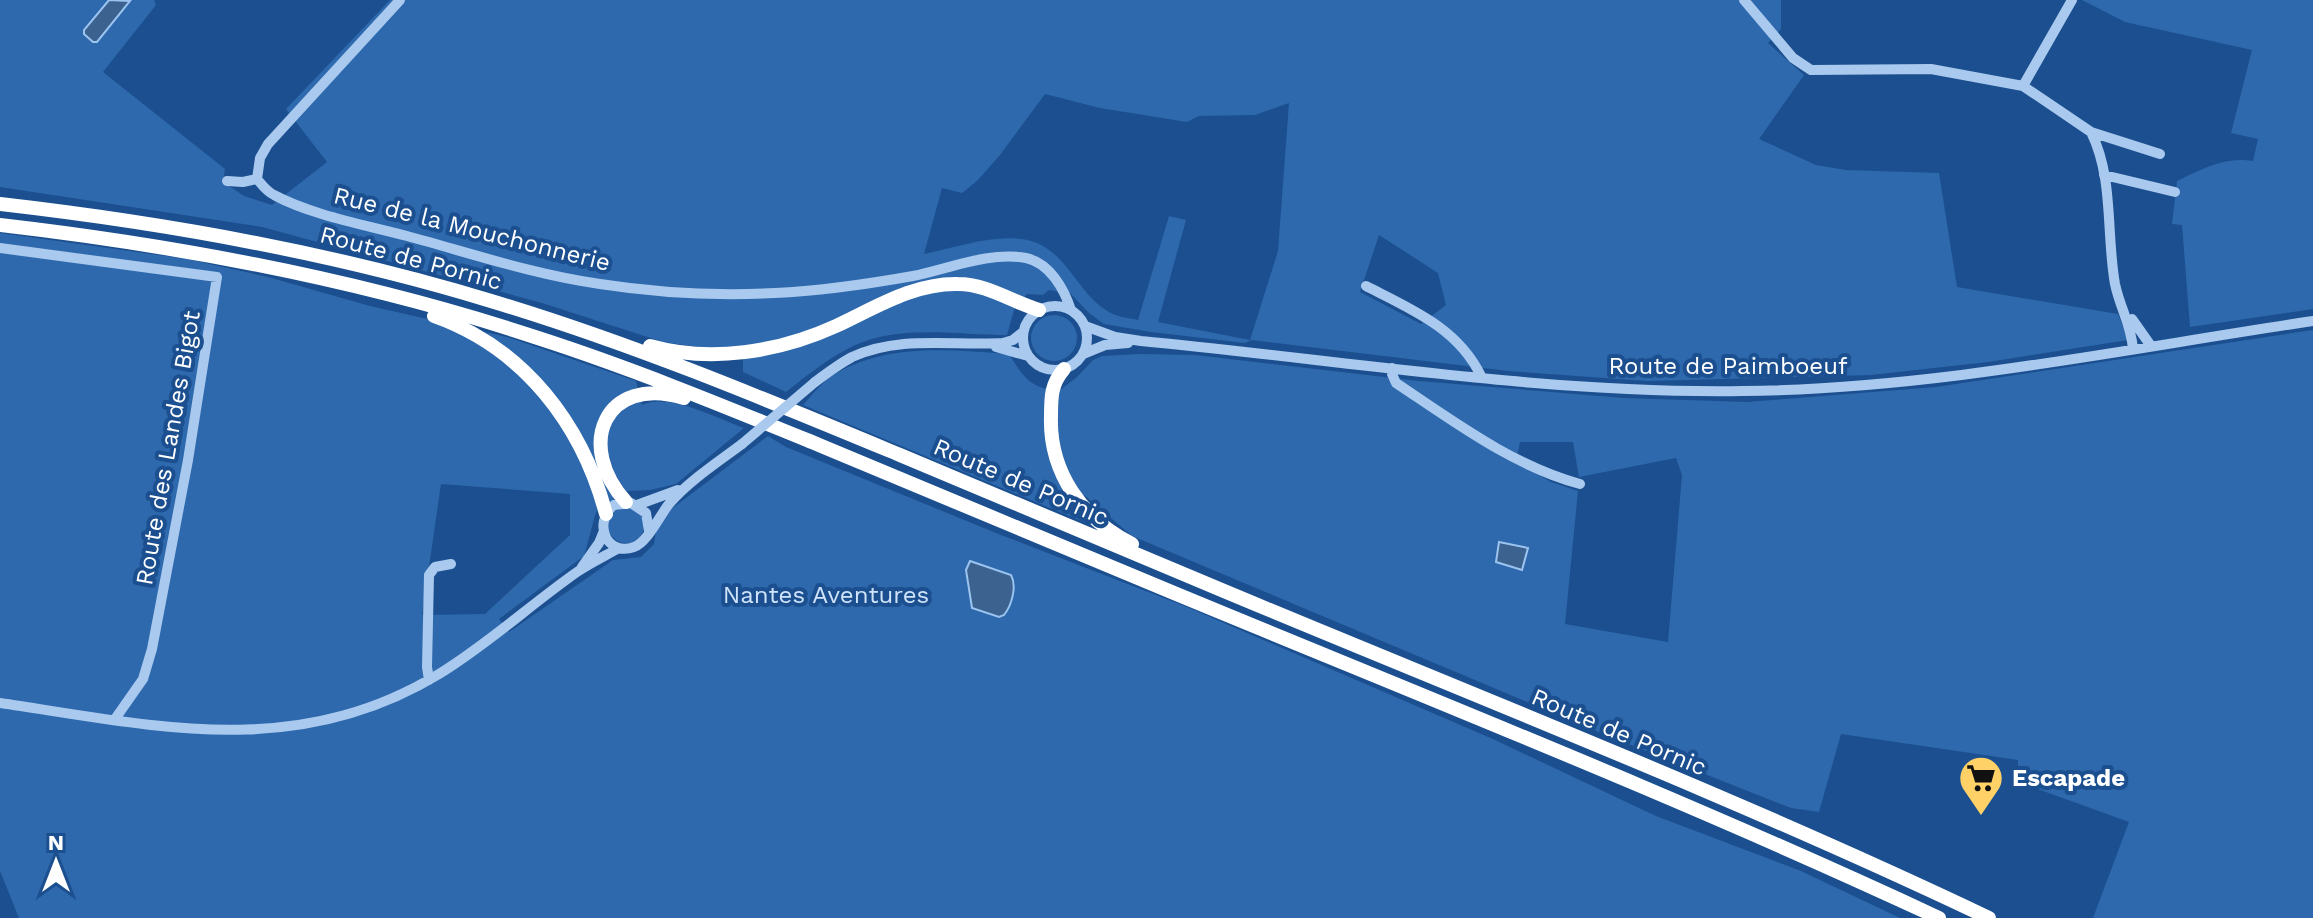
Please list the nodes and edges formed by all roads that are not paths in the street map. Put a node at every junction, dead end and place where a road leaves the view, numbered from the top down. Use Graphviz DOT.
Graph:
graph roads {
  1 [pos="400,0"];
  2 [pos="1744,0"];
  3 [pos="2072,0"];
  4 [pos="2023,86"];
  5 [pos="2091,132"];
  6 [pos="2160,154"];
  7 [pos="2104,175"];
  8 [pos="257,179"];
  9 [pos="227,181"];
  10 [pos="2175,192"];
  11 [pos="0,204"];
  12 [pos="0,225"];
  13 [pos="0,248"];
  14 [pos="1054,277"];
  15 [pos="1366,286"];
  16 [pos="411,301"];
  17 [pos="1045,308"];
  18 [pos="2123,308"];
  19 [pos="1071,310"];
  20 [pos="2313,321"];
  21 [pos="1085,326"];
  22 [pos="1023,332"];
  23 [pos="609,339"];
  24 [pos="1141,341"];
  25 [pos="981,344"];
  26 [pos="2151,346"];
  27 [pos="2133,349"];
  28 [pos="1083,354"];
  29 [pos="1028,356"];
  30 [pos="1392,368"];
  31 [pos="1064,369"];
  32 [pos="1481,376"];
  33 [pos="755,419"];
  34 [pos="1580,484"];
  35 [pos="688,486"];
  36 [pos="631,503"];
  37 [pos="606,514"];
  38 [pos="604,531"];
  39 [pos="649,531"];
  40 [pos="619,548"];
  41 [pos="451,564"];
  42 [pos="1165,566"];
  43 [pos="579,571"];
  44 [pos="429,680"];
  45 [pos="0,703"];
  46 [pos="115,719"];
  47 [pos="1939,918"];
  48 [pos="1989,918"];
  1 -- 8 [label="street"];
  2 -- 4 [label="street"];
  3 -- 4 [label="street"];
  4 -- 5 [label="street"];
  5 -- 6 [label="street"];
  5 -- 7 [label="street"];
  7 -- 10 [label="street"];
  7 -- 18 [label="street"];
  8 -- 9 [label="street"];
  8 -- 14 [label="street, Rue de la Mouchonnerie"];
  11 -- 23 [label="highway, Route de Pornic"];
  12 -- 16 [label="highway, Route de Pornic"];
  13 -- 46 [label="street, Route des Landes Bigot"];
  14 -- 17 [label="street"];
  14 -- 19 [label="street"];
  15 -- 32 [label="street"];
  16 -- 33 [label="highway, Route de Pornic"];
  16 -- 37 [label="highway"];
  17 -- 19 [label="street"];
  17 -- 22 [label="street"];
  17 -- 23 [label="highway"];
  18 -- 26 [label="street"];
  18 -- 27 [label="street"];
  19 -- 21 [label="street"];
  20 -- 26 [label="street, Route de Paimboeuf"];
  21 -- 24 [label="street, Route de Paimboeuf"];
  21 -- 28 [label="street"];
  22 -- 25 [label="street"];
  22 -- 29 [label="street"];
  23 -- 42 [label="highway, Route de Pornic"];
  24 -- 28 [label="street, Route de Paimboeuf"];
  24 -- 30 [label="street, Route de Paimboeuf"];
  25 -- 29 [label="street"];
  25 -- 35 [label="street, bridge"];
  26 -- 27 [label="street, Route de Paimboeuf"];
  27 -- 32 [label="street, Route de Paimboeuf"];
  28 -- 31 [label="street"];
  29 -- 31 [label="street"];
  30 -- 32 [label="street, Route de Paimboeuf"];
  30 -- 34 [label="street"];
  31 -- 42 [label="highway"];
  33 -- 36 [label="highway"];
  33 -- 47 [label="highway, Route de Pornic"];
  35 -- 36 [label="street"];
  35 -- 39 [label="street"];
  36 -- 37 [label="street"];
  36 -- 39 [label="street"];
  37 -- 38 [label="street"];
  38 -- 40 [label="street"];
  38 -- 43 [label="street"];
  39 -- 40 [label="street"];
  40 -- 43 [label="street"];
  41 -- 44 [label="street"];
  42 -- 48 [label="highway, Route de Pornic"];
  43 -- 44 [label="street"];
  44 -- 46 [label="street"];
  45 -- 46 [label="street"];
}
